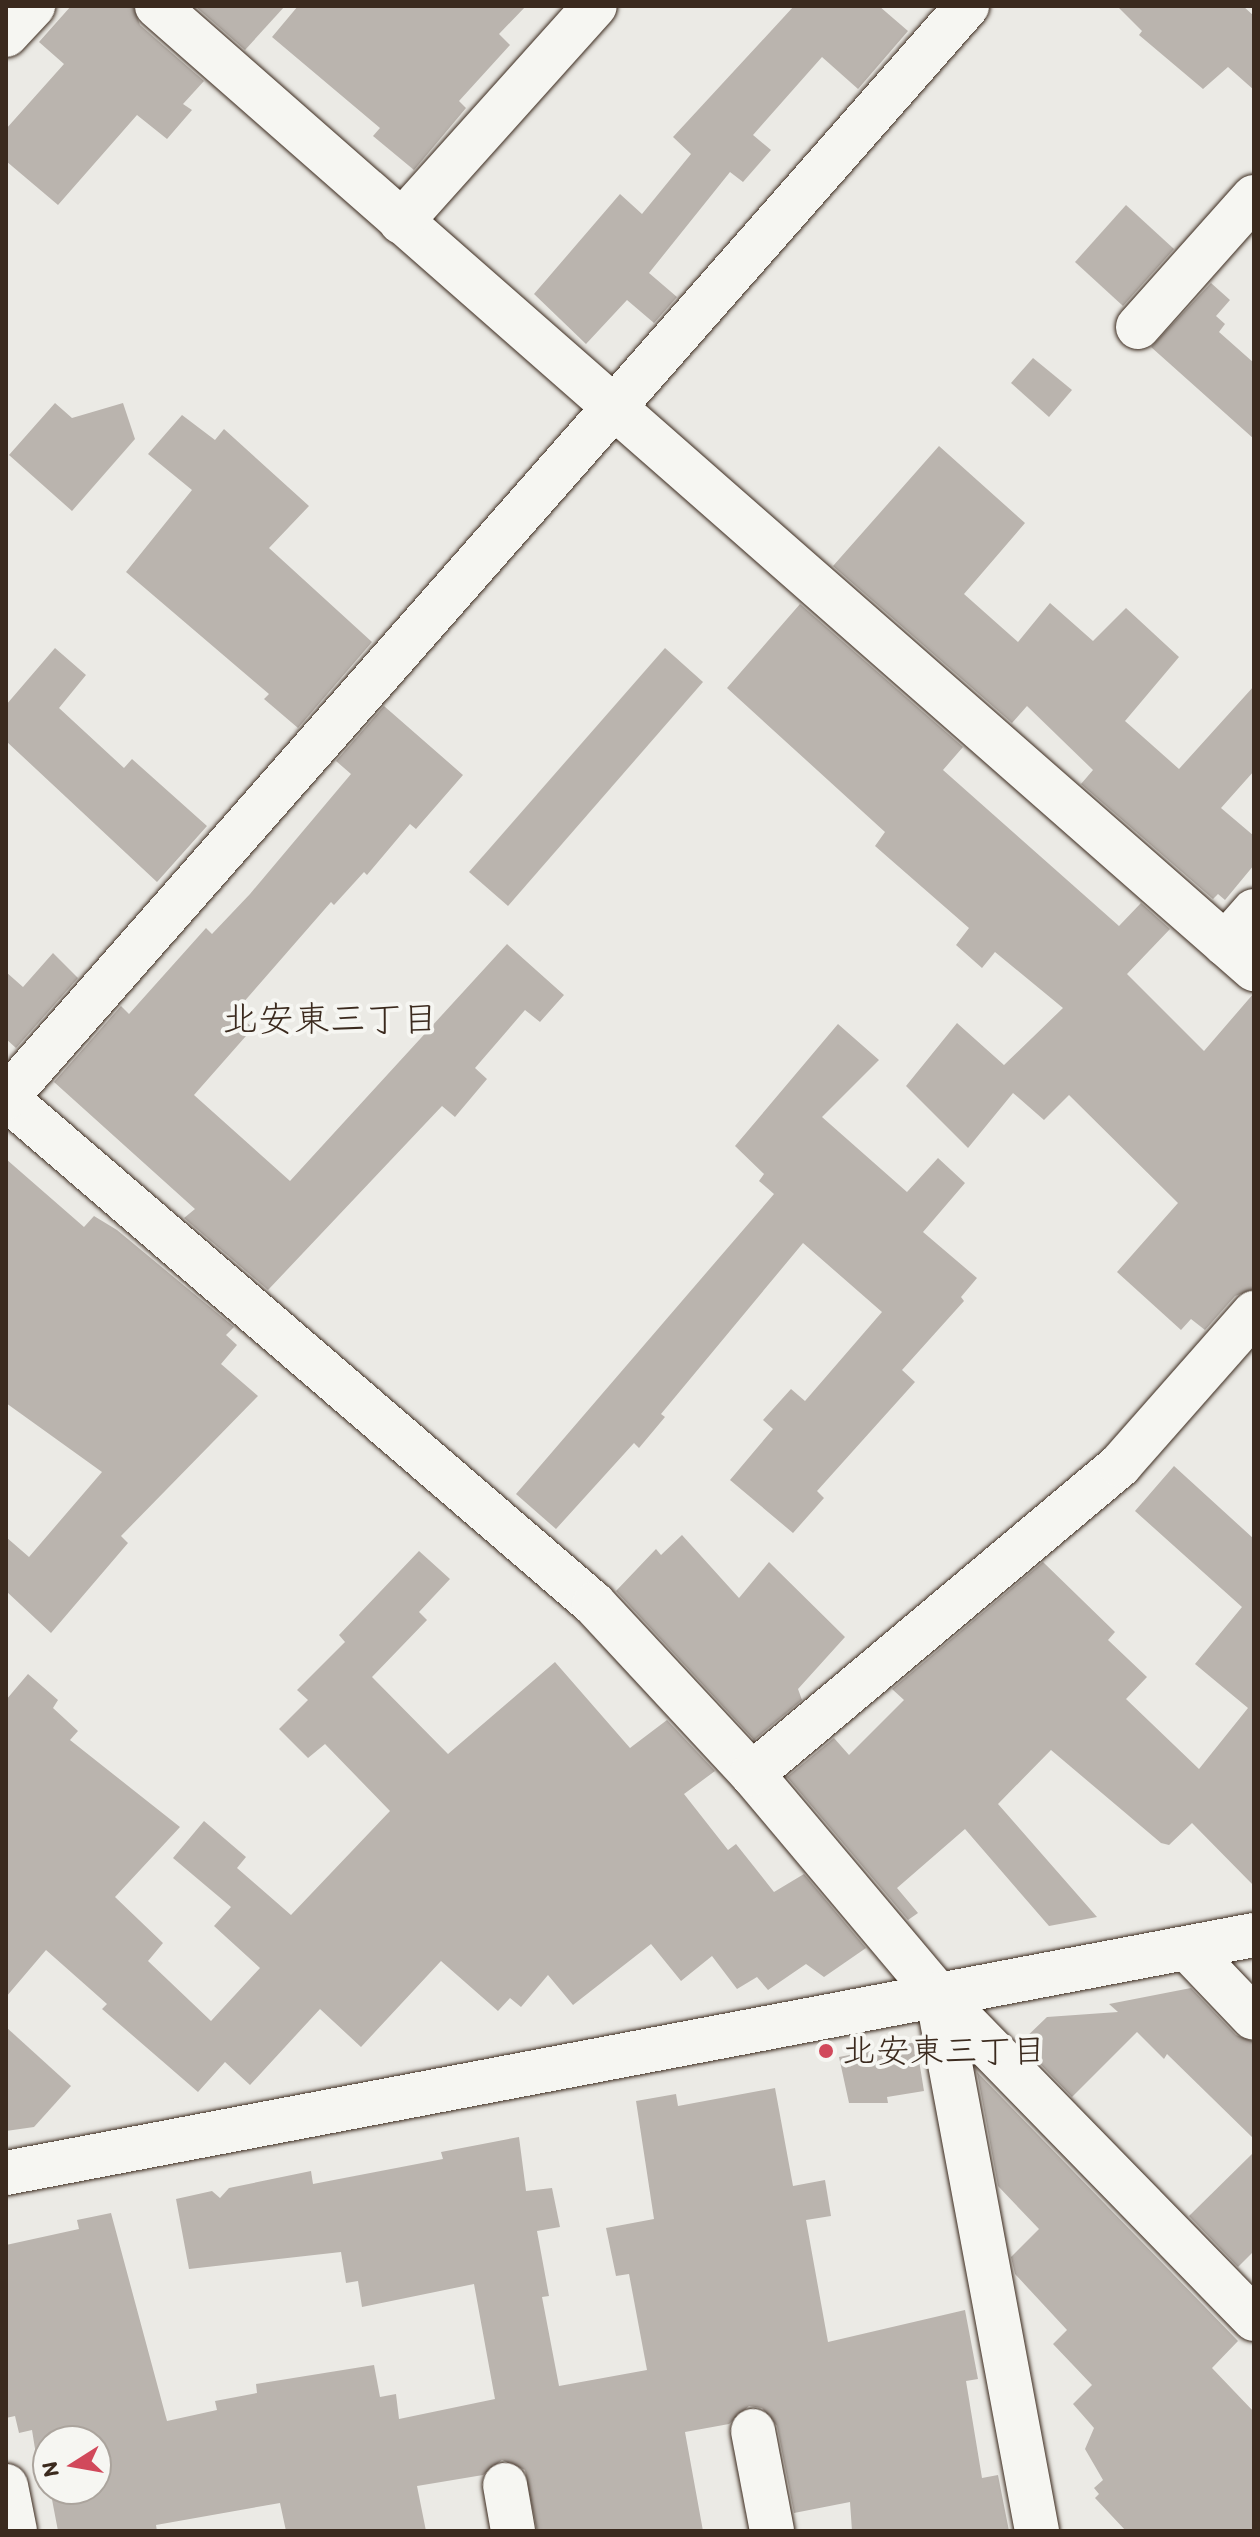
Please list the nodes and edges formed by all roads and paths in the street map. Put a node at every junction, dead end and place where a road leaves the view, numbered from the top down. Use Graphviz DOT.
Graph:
graph roads {
  1 [pos="33,6"];
  2 [pos="157,6"];
  3 [pos="595,6"];
  4 [pos="967,6"];
  5 [pos="6,35"];
  6 [pos="1254,197"];
  7 [pos="401,222"];
  8 [pos="1138,327"];
  9 [pos="612,409"];
  10 [pos="1254,911"];
  11 [pos="1239,956"];
  12 [pos="6,1098"];
  13 [pos="1254,1313"];
  14 [pos="752,1774"];
  15 [pos="1254,1935"];
  16 [pos="1188,1949"];
  17 [pos="937,1994"];
  18 [pos="1254,2018"];
  19 [pos="12,2165"];
  20 [pos="1254,2319"];
  21 [pos="753,2431"];
  22 [pos="505,2485"];
  23 [pos="6,2486"];
  24 [pos="15,2531"];
  25 [pos="513,2531"];
  26 [pos="772,2531"];
  27 [pos="1037,2531"];
  1 -- 5 [label="street"];
  2 -- 7 [label="street"];
  3 -- 7 [label="street"];
  4 -- 9 [label="street"];
  6 -- 8 [label="street"];
  7 -- 9 [label="street"];
  9 -- 11 [label="street"];
  9 -- 12 [label="street"];
  10 -- 11 [label="street"];
  12 -- 14 [label="street"];
  13 -- 14 [label="street"];
  14 -- 17 [label="street"];
  15 -- 16 [label="street"];
  16 -- 17 [label="street"];
  16 -- 18 [label="street"];
  17 -- 19 [label="street"];
  17 -- 20 [label="street"];
  17 -- 27 [label="street"];
  21 -- 26 [label="street"];
  22 -- 25 [label="street"];
  23 -- 24 [label="street"];
}
